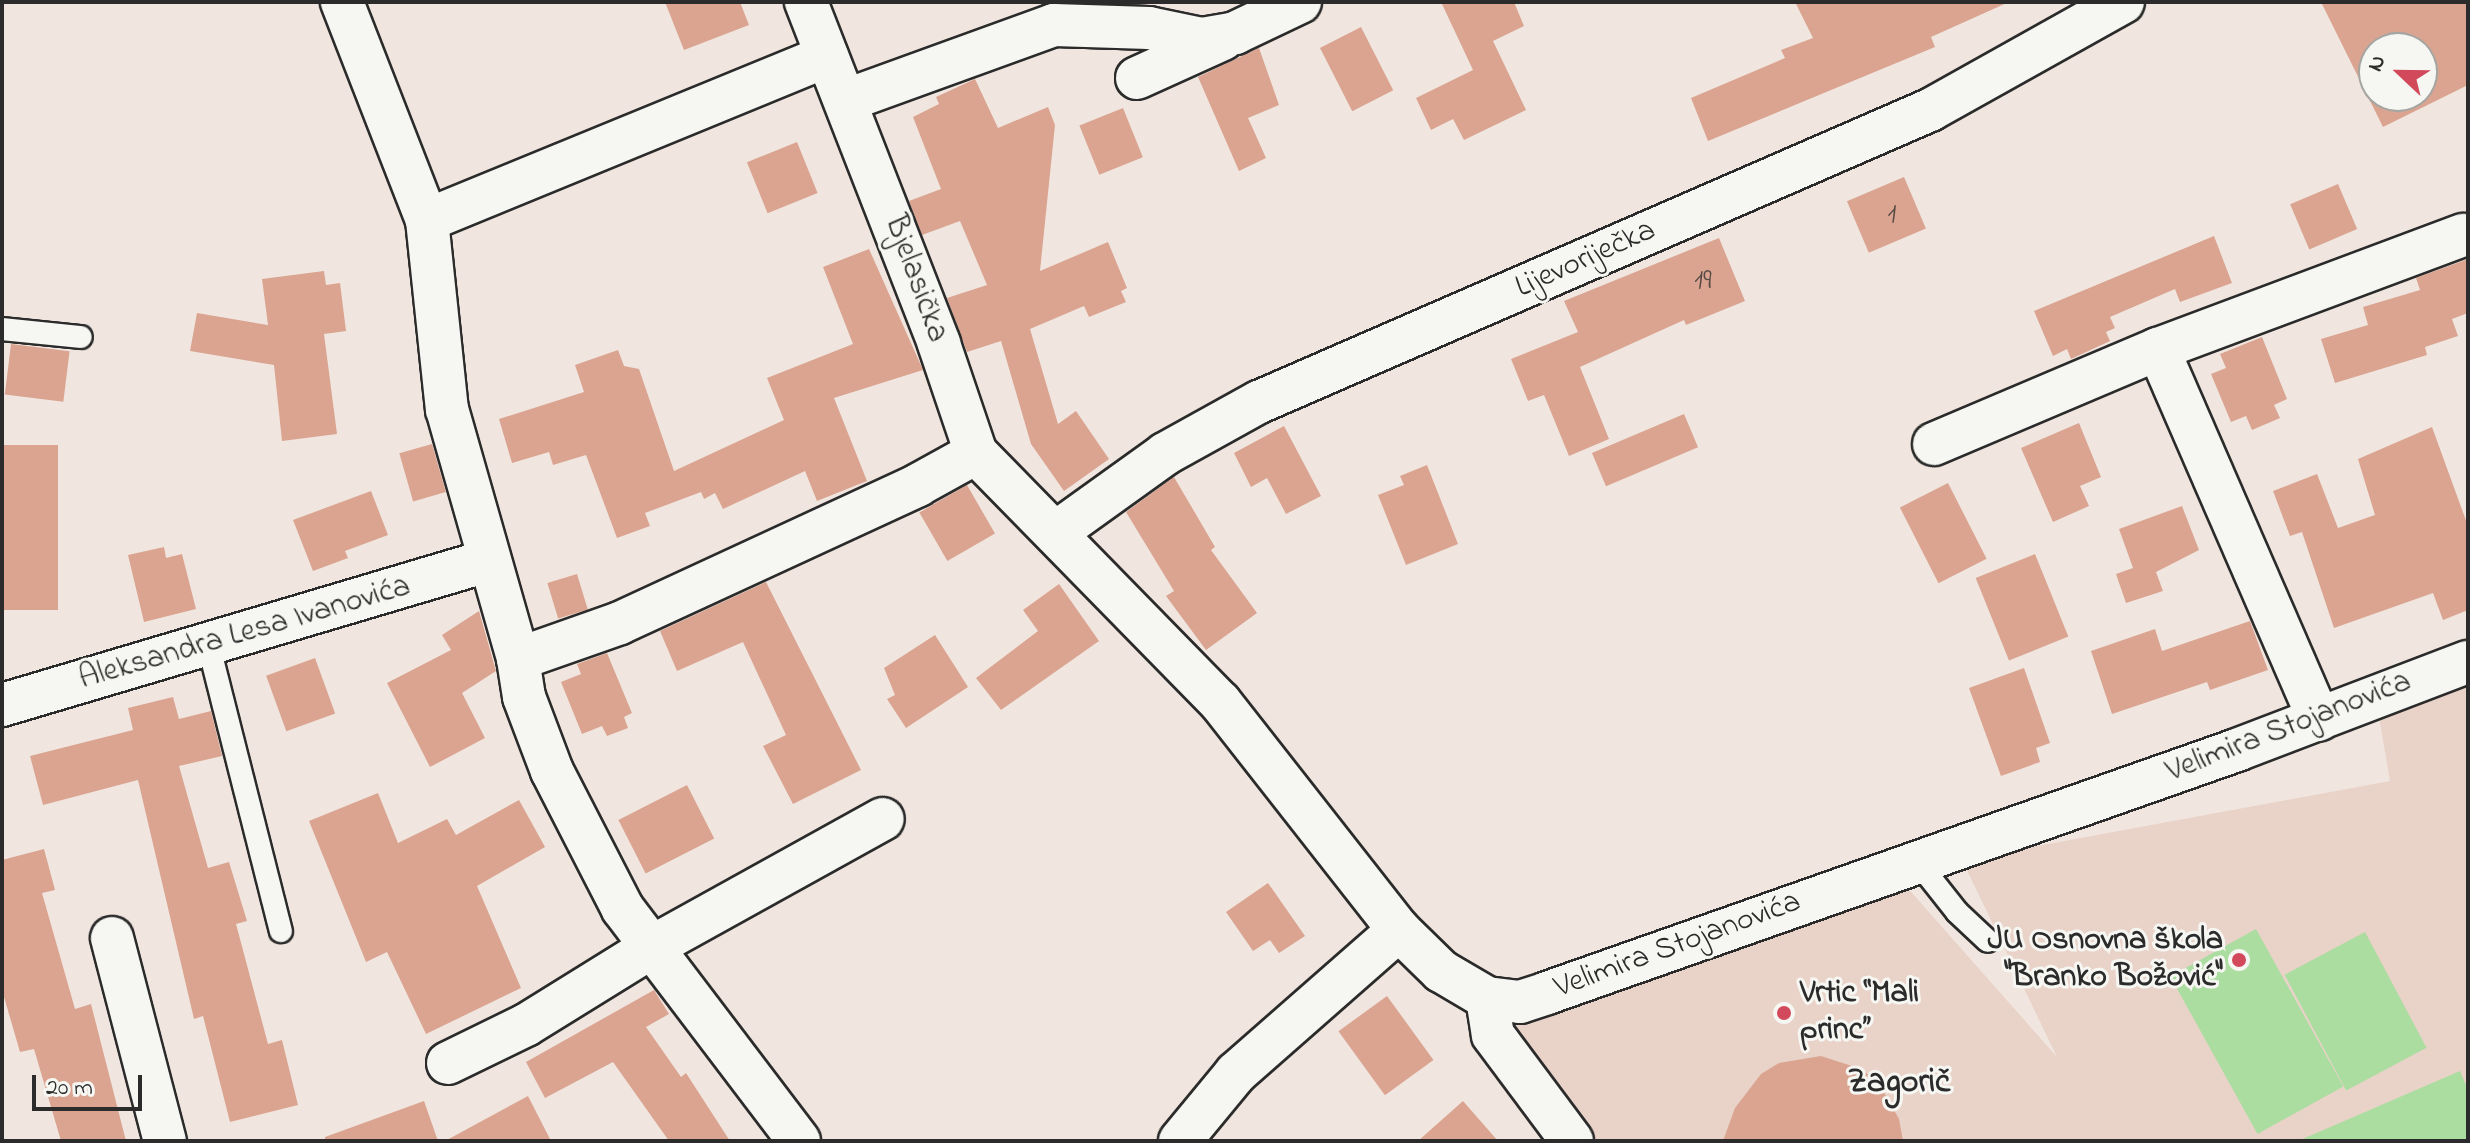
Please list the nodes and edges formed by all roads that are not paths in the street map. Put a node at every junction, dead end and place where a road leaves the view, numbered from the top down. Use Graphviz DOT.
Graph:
graph roads {
  1 [pos="342,2"];
  2 [pos="806,2"];
  3 [pos="1300,2"];
  4 [pos="2123,2"];
  5 [pos="1145,15"];
  6 [pos="1235,33"];
  7 [pos="827,56"];
  8 [pos="1137,78"];
  9 [pos="847,100"];
  10 [pos="427,220"];
  11 [pos="2463,235"];
  12 [pos="2,329"];
  13 [pos="81,337"];
  14 [pos="2158,349"];
  15 [pos="1934,444"];
  16 [pos="976,453"];
  17 [pos="1058,531"];
  18 [pos="487,561"];
  19 [pos="209,647"];
  20 [pos="518,659"];
  21 [pos="2468,662"];
  22 [pos="2,705"];
  23 [pos="2319,720"];
  24 [pos="883,819"];
  25 [pos="1916,860"];
  26 [pos="1399,930"];
  27 [pos="281,931"];
  28 [pos="112,938"];
  29 [pos="1988,941"];
  30 [pos="650,948"];
  31 [pos="1487,998"];
  32 [pos="448,1063"];
  33 [pos="165,1141"];
  34 [pos="799,1141"];
  35 [pos="1180,1141"];
  36 [pos="1572,1141"];
  1 -- 10 [label="street"];
  2 -- 7 [label="street, Bjelasička"];
  3 -- 6 [label="street"];
  4 -- 17 [label="street, Lijevoriječka"];
  5 -- 6 [label="street"];
  5 -- 9 [label="street"];
  6 -- 8 [label="street"];
  7 -- 9 [label="street, Bjelasička"];
  7 -- 10 [label="street"];
  9 -- 16 [label="street, Bjelasička"];
  10 -- 18 [label="street"];
  11 -- 14 [label="street"];
  12 -- 13 [label="lane"];
  14 -- 15 [label="street"];
  14 -- 23 [label="street"];
  16 -- 17 [label="street, Bjelasička"];
  16 -- 20 [label="street"];
  17 -- 26 [label="street, Velimira Stojanovića"];
  18 -- 19 [label="street, Aleksandra Lesa Ivanovića"];
  18 -- 20 [label="street"];
  19 -- 22 [label="street, Aleksandra Lesa Ivanovića"];
  19 -- 27 [label="lane"];
  20 -- 30 [label="street"];
  21 -- 23 [label="street, Velimira Stojanovića"];
  23 -- 25 [label="street, Velimira Stojanovića"];
  24 -- 30 [label="street"];
  25 -- 29 [label="lane"];
  25 -- 31 [label="street, Velimira Stojanovića"];
  26 -- 31 [label="street, Velimira Stojanovića"];
  26 -- 35 [label="street"];
  28 -- 33 [label="street"];
  30 -- 32 [label="street"];
  30 -- 34 [label="street"];
  31 -- 36 [label="street"];
}
